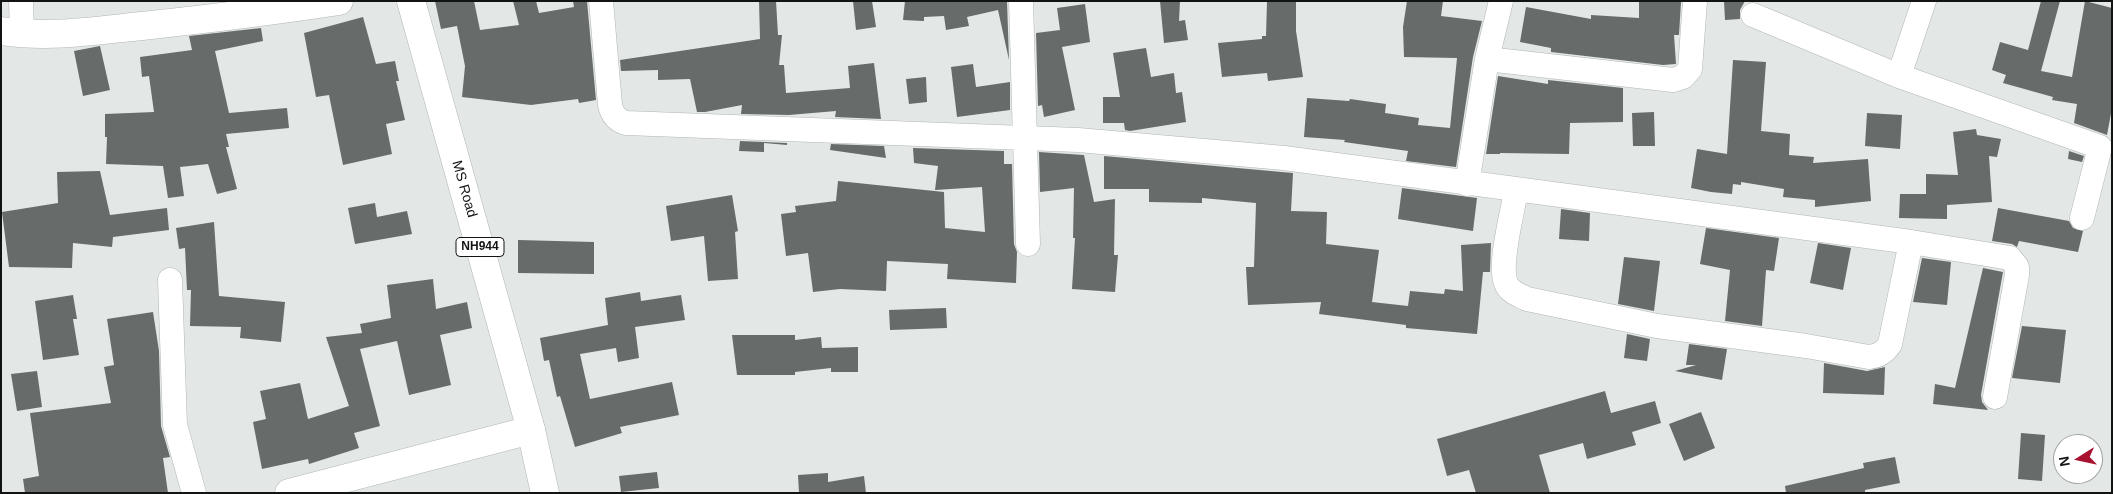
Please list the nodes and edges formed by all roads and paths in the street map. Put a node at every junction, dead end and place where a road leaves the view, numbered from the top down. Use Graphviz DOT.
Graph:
graph roads {
  1 [pos="22,1"];
  2 [pos="339,1"];
  3 [pos="411,1"];
  4 [pos="601,1"];
  5 [pos="1021,1"];
  6 [pos="1501,1"];
  7 [pos="1695,1"];
  8 [pos="1924,1"];
  9 [pos="1753,14"];
  10 [pos="12,33"];
  11 [pos="1487,59"];
  12 [pos="1899,76"];
  13 [pos="1026,138"];
  14 [pos="1467,184"];
  15 [pos="1516,190"];
  16 [pos="2082,218"];
  17 [pos="1911,242"];
  18 [pos="1028,244"];
  19 [pos="170,280"];
  20 [pos="1995,397"];
  21 [pos="531,430"];
  22 [pos="194,493"];
  23 [pos="289,493"];
  24 [pos="545,493"];
  1 -- 10 [label="street"];
  2 -- 10 [label="main road"];
  3 -- 21 [label="main road, MS Road / NH944"];
  4 -- 13 [label="street"];
  5 -- 13 [label="street"];
  6 -- 11 [label="street"];
  7 -- 11 [label="street"];
  8 -- 12 [label="street"];
  9 -- 12 [label="street"];
  11 -- 14 [label="street"];
  12 -- 16 [label="street"];
  13 -- 14 [label="street"];
  13 -- 18 [label="street"];
  14 -- 15 [label="street"];
  15 -- 17 [label="street"];
  15 -- 17 [label="street"];
  17 -- 20 [label="street"];
  19 -- 22 [label="street"];
  21 -- 23 [label="main road"];
  21 -- 24 [label="main road, MS Road / NH944"];
}
